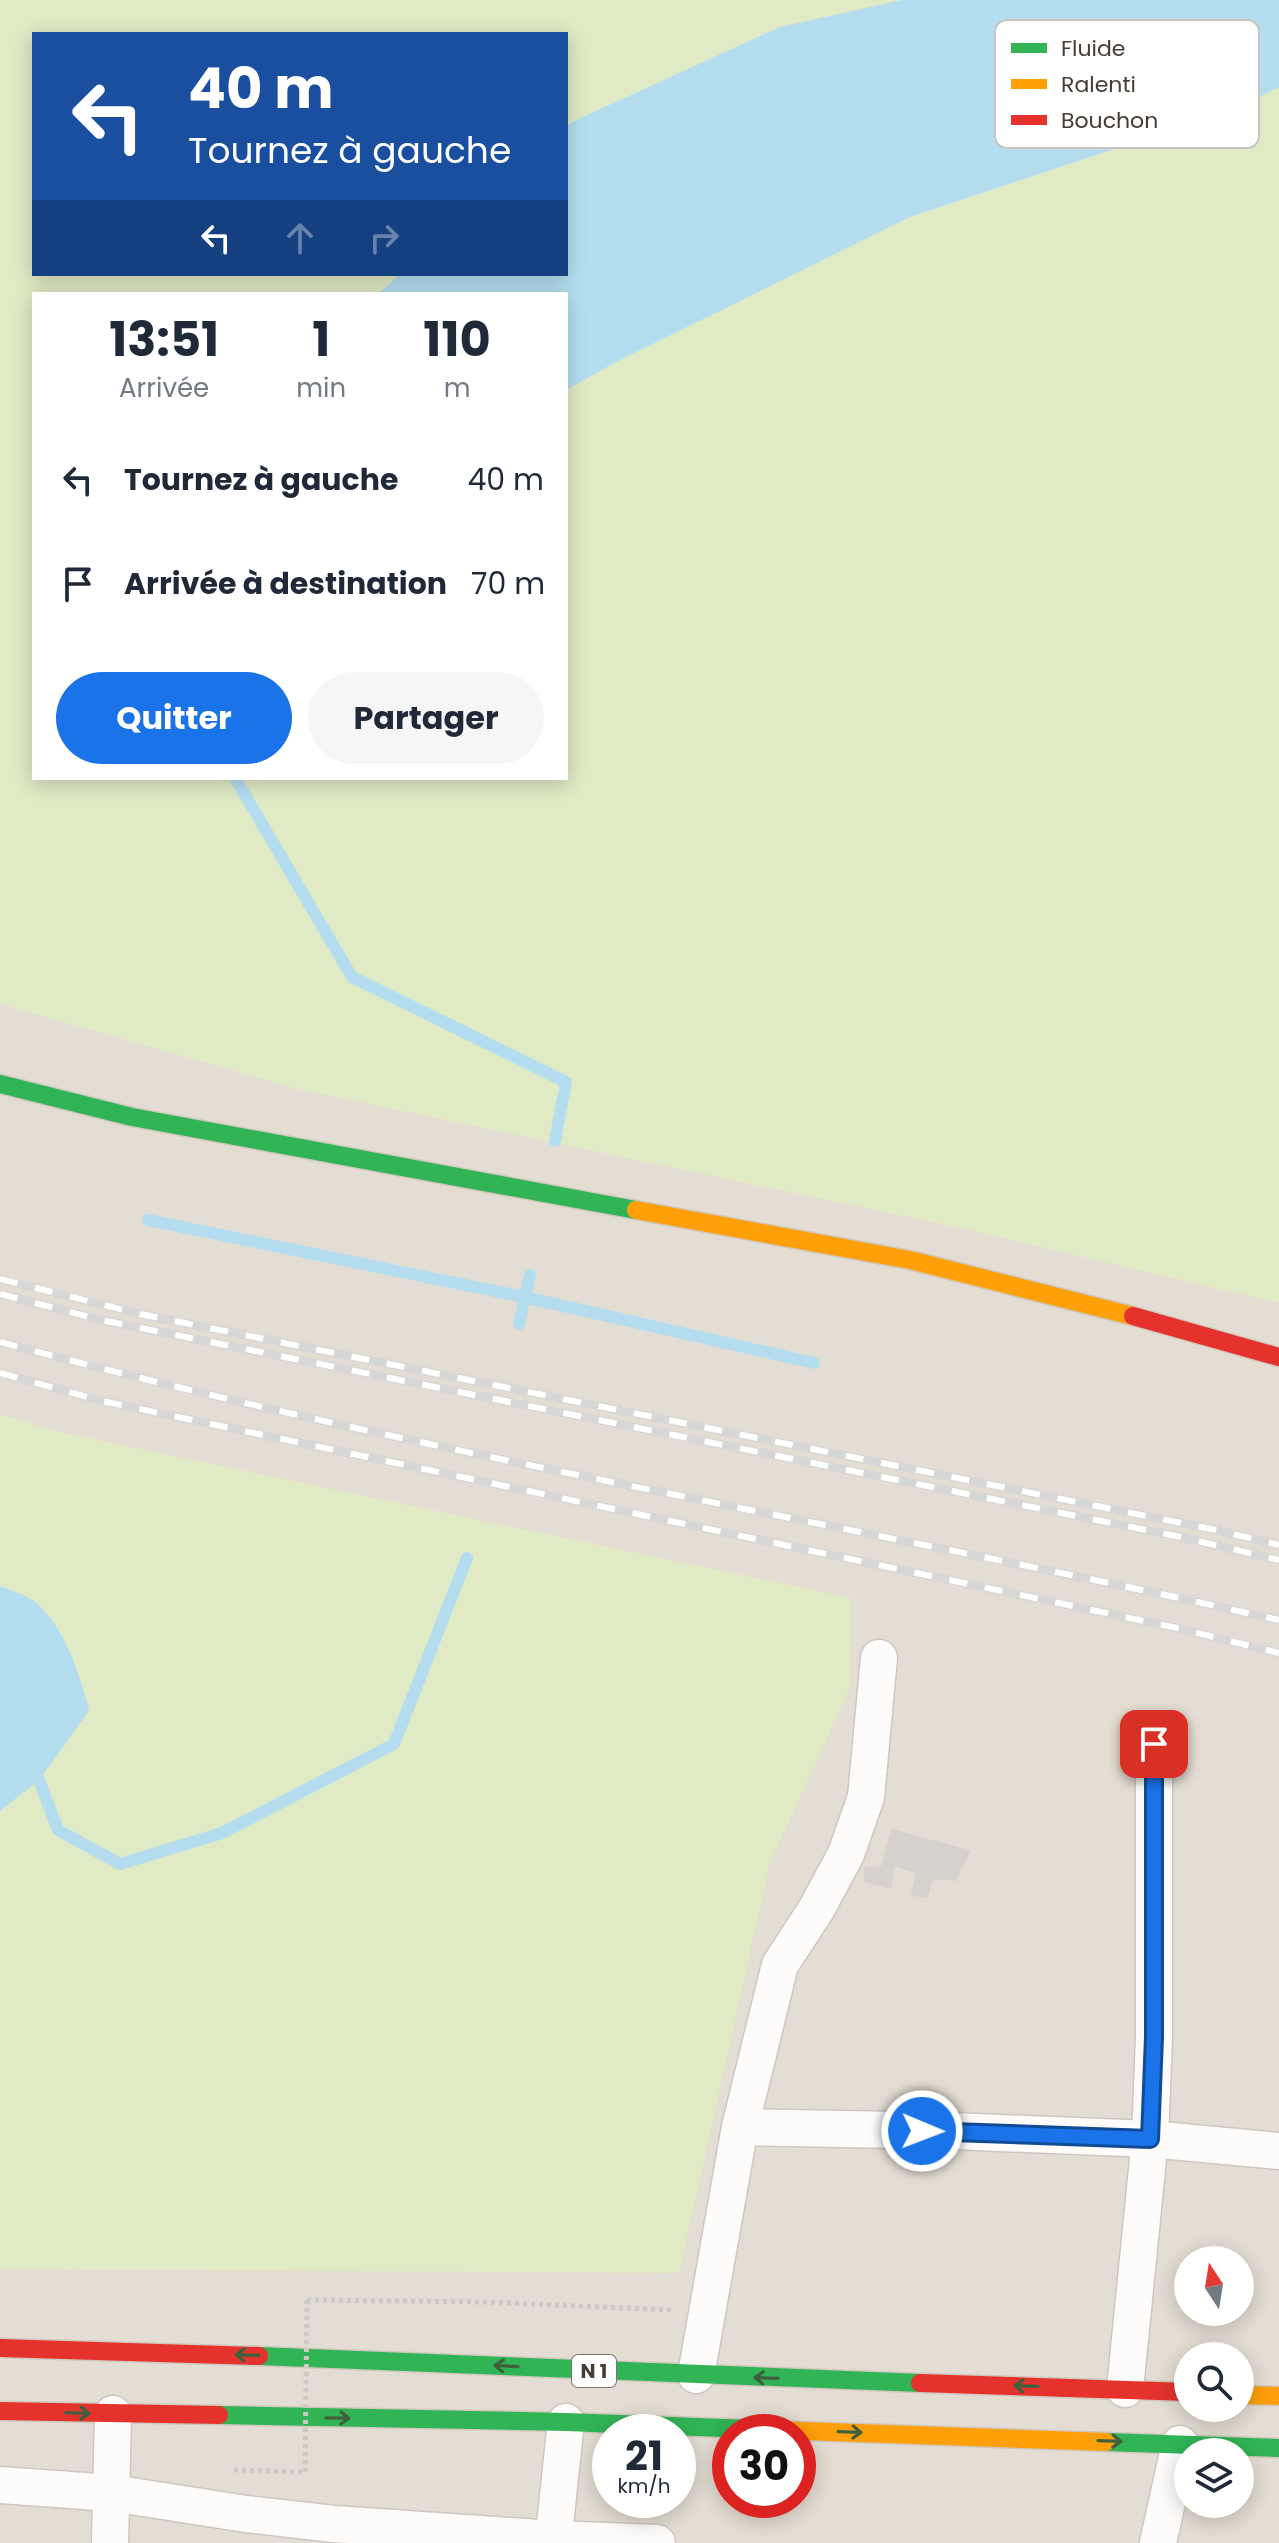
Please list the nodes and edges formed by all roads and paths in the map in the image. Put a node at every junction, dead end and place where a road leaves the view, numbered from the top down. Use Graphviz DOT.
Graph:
graph roads {
  1 [pos="0,1084"];
  2 [pos="1279,1357"];
  3 [pos="879,1658"];
  4 [pos="1154,1744"];
  5 [pos="740,2127"];
  6 [pos="1150,2139"];
  7 [pos="1279,2151"];
  8 [pos="708,2311"];
  9 [pos="0,2348"];
  10 [pos="696,2375"];
  11 [pos="1125,2389"];
  12 [pos="1174,2391"];
  13 [pos="1254,2395"];
  14 [pos="1279,2396"];
  15 [pos="0,2411"];
  16 [pos="113,2414"];
  17 [pos="566,2422"];
  18 [pos="1174,2444"];
  19 [pos="1254,2447"];
  20 [pos="1279,2448"];
  21 [pos="220,2470"];
  22 [pos="1174,2471"];
  23 [pos="0,2485"];
  24 [pos="112,2493"];
  25 [pos="333,2534"];
  26 [pos="554,2541"];
  27 [pos="110,2543"];
  28 [pos="657,2543"];
  29 [pos="1158,2543"];
  1 -- 2 [label="main road"];
  3 -- 5 [label="street"];
  4 -- 6 [label="street"];
  5 -- 6 [label="street"];
  5 -- 8 [label="street"];
  6 -- 7 [label="street"];
  6 -- 11 [label="street"];
  8 -- 10 [label="street"];
  8 -- 21 [label="path, bridge"];
  10 -- 9 [label="main road, N 1, one-way"];
  11 -- 10 [label="main road, N 1, one-way"];
  11 -- 12 [label="main road, N 1"];
  13 -- 14 [label="main road"];
  15 -- 16 [label="main road, one-way"];
  16 -- 17 [label="main road, one-way"];
  16 -- 24 [label="street"];
  17 -- 18 [label="main road, one-way"];
  17 -- 26 [label="street"];
  19 -- 20 [label="main road"];
  22 -- 29 [label="street"];
  23 -- 24 [label="street"];
  24 -- 25 [label="street"];
  24 -- 27 [label="street"];
  25 -- 26 [label="street"];
  26 -- 28 [label="street"];
}
